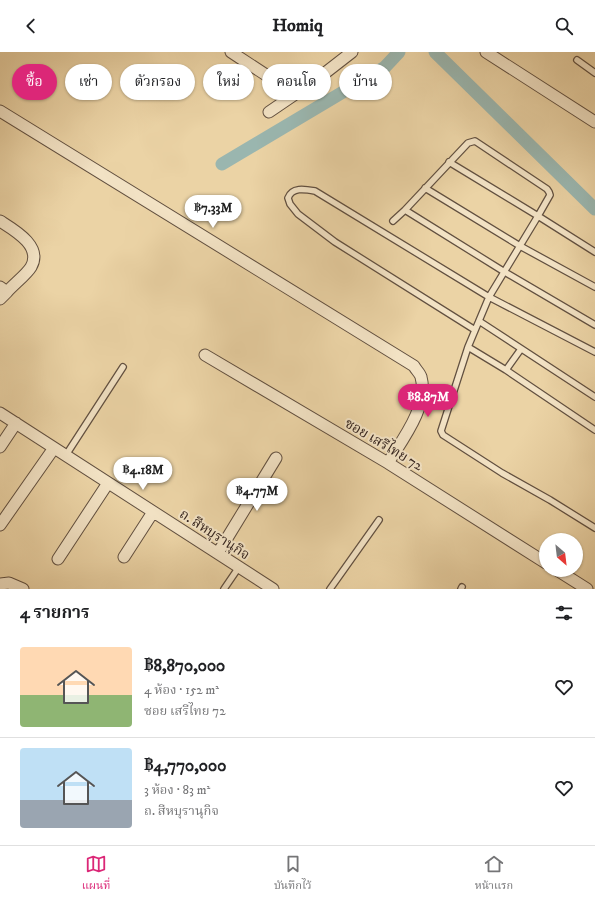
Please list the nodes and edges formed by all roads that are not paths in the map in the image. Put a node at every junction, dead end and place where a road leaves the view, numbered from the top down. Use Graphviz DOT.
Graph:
graph roads {
  1 [pos="231,52"];
  2 [pos="352,52"];
  3 [pos="486,52"];
  4 [pos="576,60"];
  5 [pos="331,69"];
  6 [pos="262,72"];
  7 [pos="595,72"];
  8 [pos="287,100"];
  9 [pos="0,111"];
  10 [pos="270,112"];
  11 [pos="595,122"];
  12 [pos="449,162"];
  13 [pos="425,188"];
  14 [pos="405,210"];
  15 [pos="538,216"];
  16 [pos="0,221"];
  17 [pos="392,221"];
  18 [pos="520,246"];
  19 [pos="595,252"];
  20 [pos="503,272"];
  21 [pos="595,288"];
  22 [pos="2,293"];
  23 [pos="489,297"];
  24 [pos="479,321"];
  25 [pos="595,325"];
  26 [pos="476,330"];
  27 [pos="468,347"];
  28 [pos="521,348"];
  29 [pos="595,352"];
  30 [pos="205,355"];
  31 [pos="123,367"];
  32 [pos="506,370"];
  33 [pos="595,398"];
  34 [pos="0,413"];
  35 [pos="16,423"];
  36 [pos="595,430"];
  37 [pos="0,447"];
  38 [pos="54,448"];
  39 [pos="66,455"];
  40 [pos="276,458"];
  41 [pos="388,463"];
  42 [pos="108,482"];
  43 [pos="153,512"];
  44 [pos="379,520"];
  45 [pos="0,525"];
  46 [pos="595,528"];
  47 [pos="218,553"];
  48 [pos="124,557"];
  49 [pos="58,558"];
  50 [pos="539,559"];
  51 [pos="239,567"];
  52 [pos="568,577"];
  53 [pos="0,584"];
  54 [pos="22,589"];
  55 [pos="224,589"];
  56 [pos="273,589"];
  57 [pos="330,589"];
  58 [pos="587,589"];
  1 -- 6 [label="street"];
  2 -- 5 [label="street"];
  3 -- 11 [label="street"];
  4 -- 7 [label="lane"];
  8 -- 10 [label="street"];
  9 -- 41 [label="street"];
  12 -- 13 [label="lane"];
  12 -- 15 [label="lane"];
  12 -- 15 [label="lane"];
  13 -- 14 [label="lane"];
  13 -- 18 [label="lane"];
  14 -- 17 [label="lane"];
  14 -- 20 [label="lane"];
  15 -- 18 [label="lane"];
  15 -- 19 [label="lane"];
  16 -- 22 [label="street"];
  18 -- 20 [label="lane"];
  18 -- 21 [label="lane"];
  20 -- 23 [label="lane"];
  20 -- 25 [label="lane"];
  23 -- 24 [label="lane"];
  23 -- 26 [label="lane"];
  23 -- 29 [label="lane"];
  24 -- 26 [label="lane"];
  24 -- 28 [label="lane"];
  26 -- 27 [label="lane"];
  27 -- 32 [label="lane"];
  27 -- 46 [label="lane"];
  28 -- 32 [label="lane"];
  28 -- 33 [label="lane"];
  30 -- 41 [label="street, ซอย เสรีไทย 72"];
  31 -- 39 [label="lane"];
  32 -- 36 [label="lane"];
  34 -- 35 [label="street, ถ. สีหบุรานุกิจ"];
  35 -- 37 [label="street"];
  35 -- 38 [label="street, ถ. สีหบุรานุกิจ"];
  38 -- 39 [label="street, ถ. สีหบุรานุกิจ"];
  38 -- 45 [label="street"];
  39 -- 42 [label="street, ถ. สีหบุรานุกิจ"];
  40 -- 47 [label="street"];
  41 -- 50 [label="street, ซอย เสรีไทย 72"];
  42 -- 43 [label="street, ถ. สีหบุรานุกิจ"];
  42 -- 49 [label="street"];
  43 -- 47 [label="street, ถ. สีหบุรานุกิจ"];
  43 -- 48 [label="street"];
  44 -- 57 [label="lane"];
  47 -- 51 [label="street, ถ. สีหบุรานุกิจ"];
  51 -- 55 [label="lane"];
  51 -- 56 [label="street, ถ. สีหบุรานุกิจ"];
  52 -- 58 [label="street"];
  53 -- 54 [label="street"];
}
